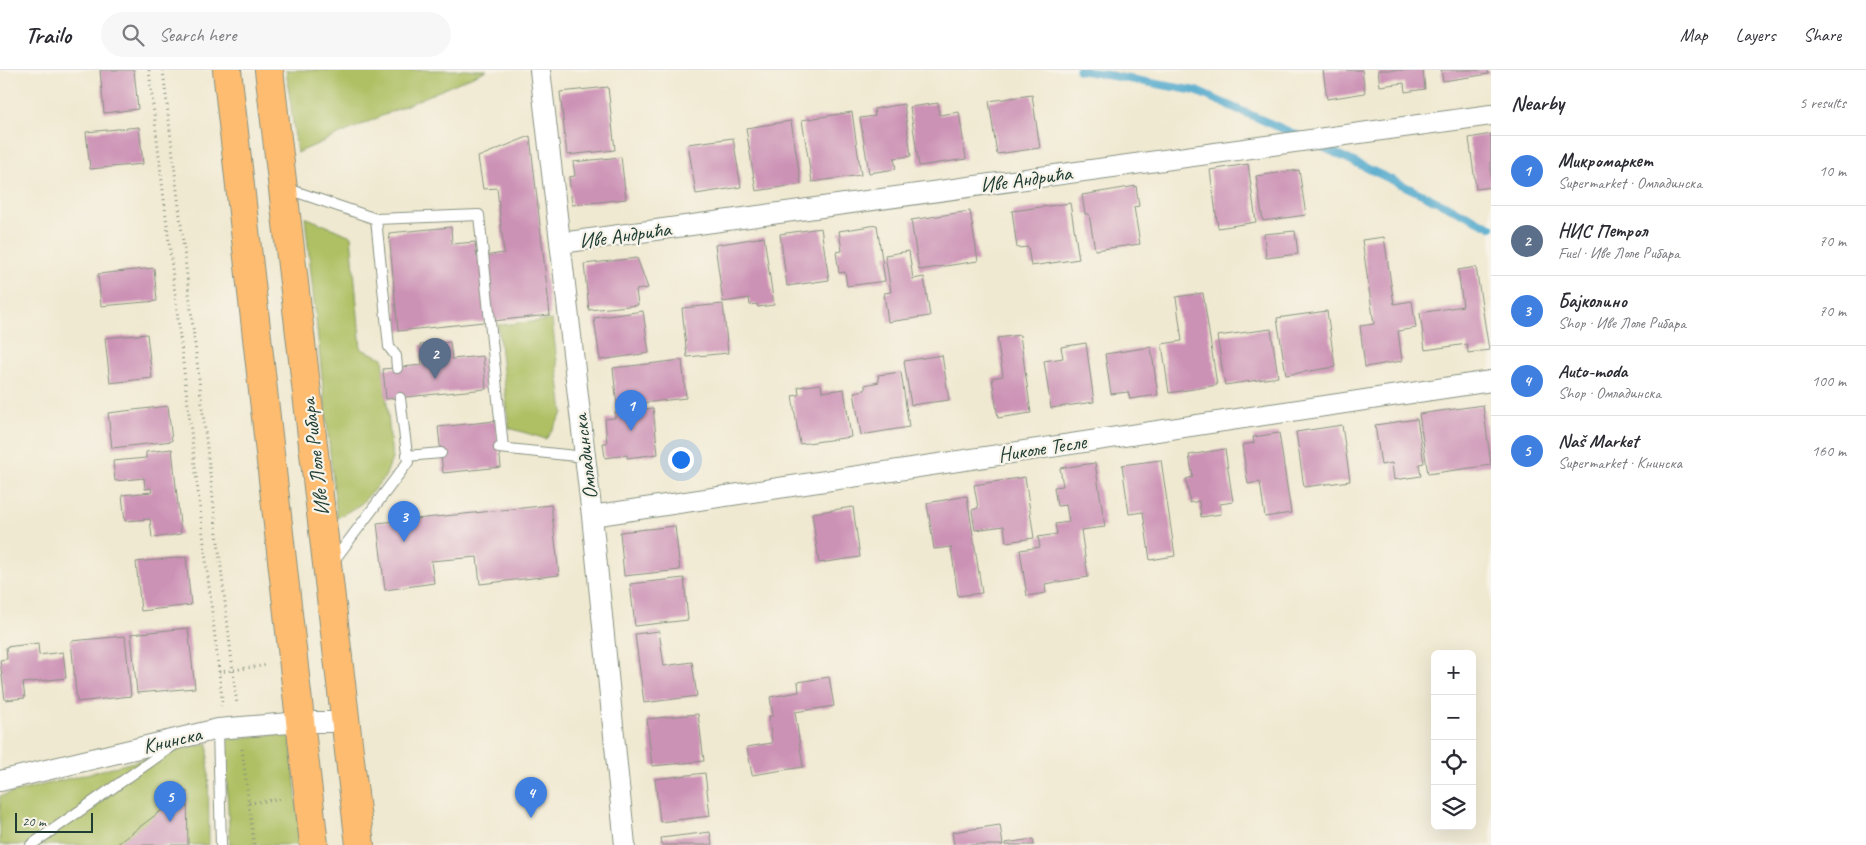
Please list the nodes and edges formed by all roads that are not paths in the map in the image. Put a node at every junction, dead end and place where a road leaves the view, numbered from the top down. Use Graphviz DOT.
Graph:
graph roads {
  1 [pos="227,70"];
  2 [pos="269,70"];
  3 [pos="540,70"];
  4 [pos="1491,115"];
  5 [pos="282,188"];
  6 [pos="376,218"];
  7 [pos="561,243"];
  8 [pos="397,368"];
  9 [pos="1491,381"];
  10 [pos="400,398"];
  11 [pos="441,453"];
  12 [pos="407,456"];
  13 [pos="585,456"];
  14 [pos="592,516"];
  15 [pos="329,568"];
  16 [pos="300,722"];
  17 [pos="347,722"];
  18 [pos="218,728"];
  19 [pos="187,736"];
  20 [pos="0,780"];
  21 [pos="32,845"];
  22 [pos="221,845"];
  23 [pos="314,845"];
  24 [pos="360,845"];
  25 [pos="625,845"];
  1 -- 16 [label="main road, Иве Лоле Рибара"];
  2 -- 5 [label="main road, Иве Лоле Рибара"];
  3 -- 7 [label="street, Омладинска"];
  4 -- 7 [label="street, Иве Андрића"];
  5 -- 6 [label="lane"];
  5 -- 15 [label="main road, Иве Лоле Рибара"];
  6 -- 8 [label="lane"];
  6 -- 13 [label="lane"];
  7 -- 13 [label="street, Омладинска"];
  9 -- 14 [label="street, Николе Тесле"];
  10 -- 12 [label="lane"];
  11 -- 12 [label="lane"];
  12 -- 15 [label="lane"];
  13 -- 14 [label="street, Омладинска"];
  14 -- 25 [label="street, Омладинска"];
  15 -- 17 [label="main road, Иве Лоле Рибара"];
  16 -- 17 [label="street, Книнска"];
  16 -- 18 [label="street, Книнска"];
  16 -- 23 [label="main road, Иве Лоле Рибара"];
  17 -- 24 [label="main road, Иве Лоле Рибара"];
  18 -- 19 [label="street, Книнска"];
  18 -- 22 [label="lane"];
  19 -- 20 [label="street, Книнска"];
  19 -- 21 [label="lane"];
}
